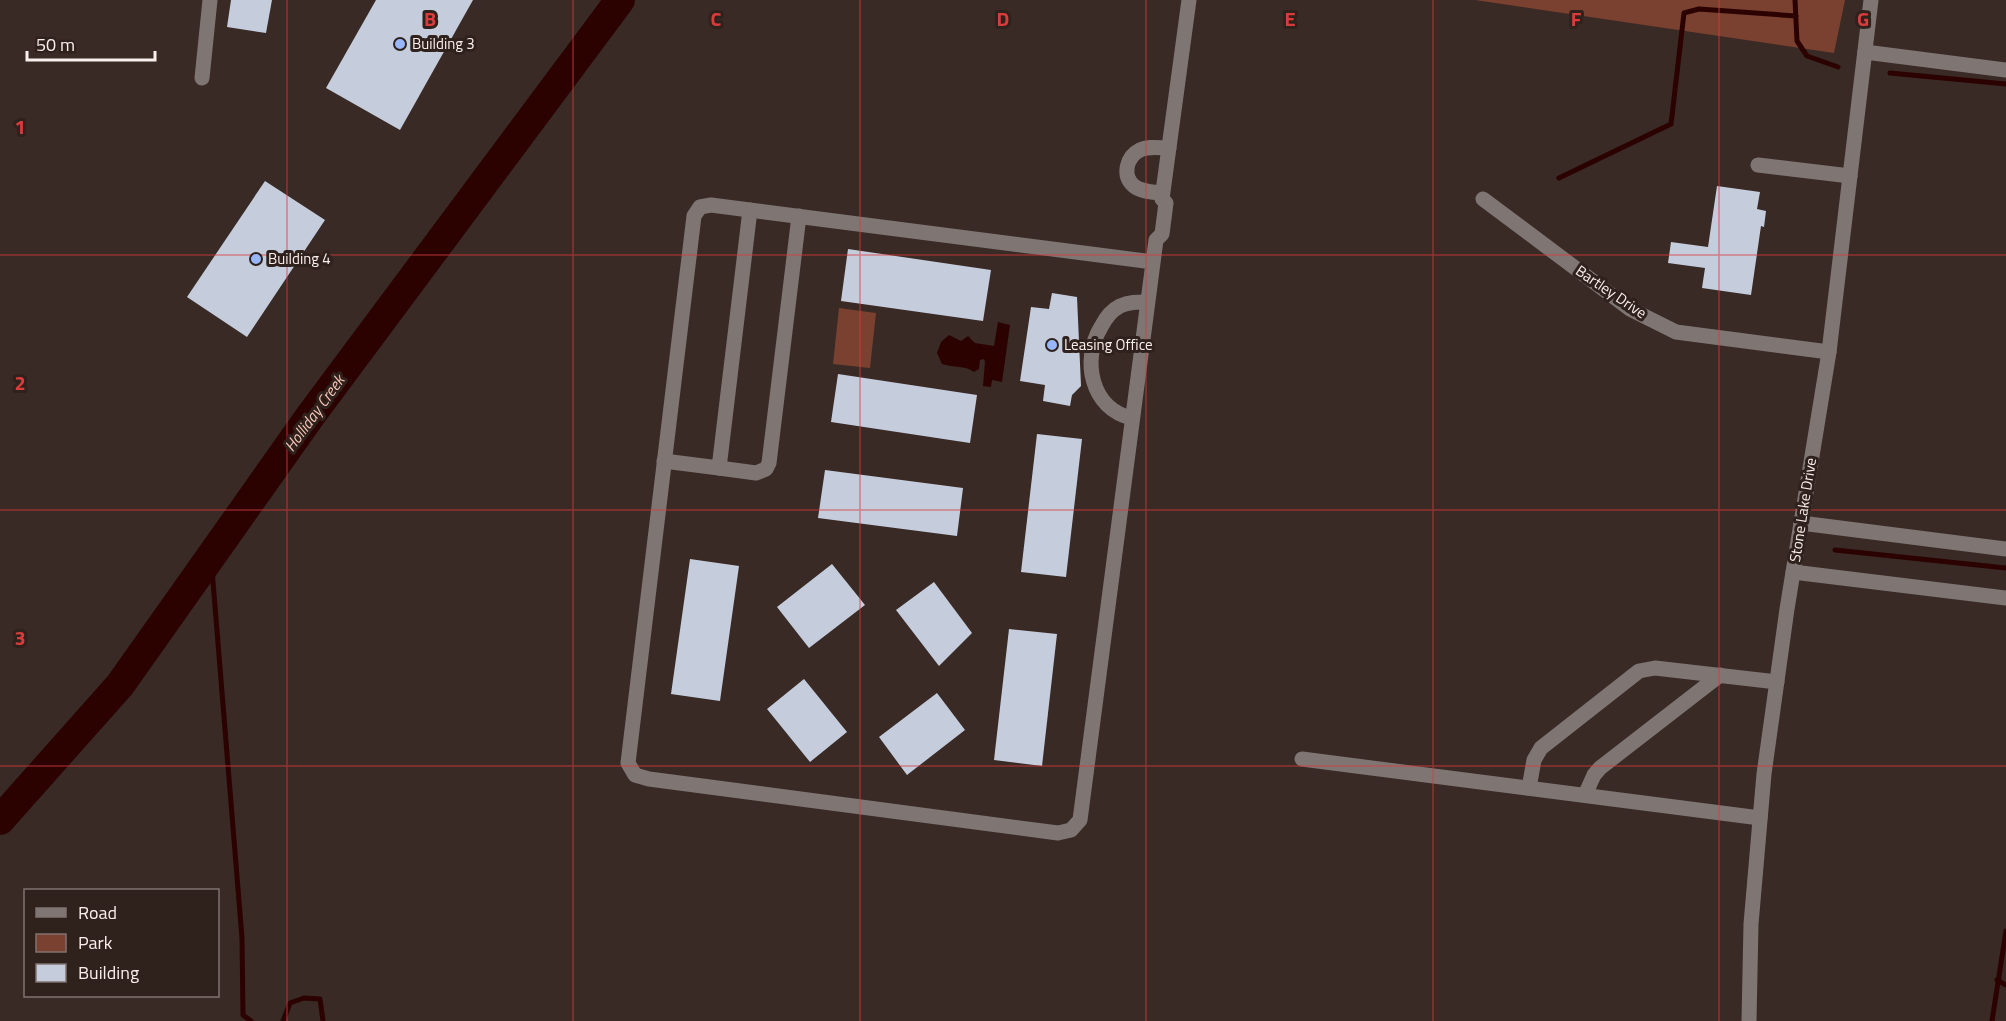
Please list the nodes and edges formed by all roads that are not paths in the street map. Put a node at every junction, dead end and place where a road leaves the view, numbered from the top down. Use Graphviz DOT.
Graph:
graph roads {
  1 [pos="210,0"];
  2 [pos="1189,0"];
  3 [pos="1871,0"];
  4 [pos="1865,51"];
  5 [pos="2006,70"];
  6 [pos="202,78"];
  7 [pos="1168,148"];
  8 [pos="1758,165"];
  9 [pos="1850,176"];
  10 [pos="1162,196"];
  11 [pos="1483,199"];
  12 [pos="750,210"];
  13 [pos="799,216"];
  14 [pos="1153,262"];
  15 [pos="1147,302"];
  16 [pos="1830,352"];
  17 [pos="1132,418"];
  18 [pos="664,461"];
  19 [pos="719,468"];
  20 [pos="1801,523"];
  21 [pos="2006,549"];
  22 [pos="1793,572"];
  23 [pos="2006,598"];
  24 [pos="1719,675"];
  25 [pos="1777,682"];
  26 [pos="1302,759"];
  27 [pos="1529,788"];
  28 [pos="1585,795"];
  29 [pos="1760,818"];
  30 [pos="1749,1021"];
  1 -- 6 [label="street"];
  2 -- 7 [label="street"];
  3 -- 4 [label="street, Stone Lake Drive"];
  4 -- 5 [label="street"];
  4 -- 9 [label="street, Stone Lake Drive"];
  7 -- 10 [label="street"];
  7 -- 10 [label="street"];
  8 -- 9 [label="street"];
  9 -- 16 [label="street, Stone Lake Drive"];
  10 -- 14 [label="street"];
  11 -- 16 [label="street, Bartley Drive"];
  12 -- 13 [label="street"];
  12 -- 18 [label="street"];
  12 -- 19 [label="street"];
  13 -- 14 [label="street"];
  13 -- 19 [label="street"];
  14 -- 15 [label="street"];
  15 -- 17 [label="street"];
  15 -- 17 [label="street"];
  16 -- 20 [label="street, Stone Lake Drive"];
  17 -- 18 [label="street"];
  18 -- 19 [label="street"];
  20 -- 21 [label="street"];
  20 -- 22 [label="street, Stone Lake Drive"];
  22 -- 23 [label="street"];
  22 -- 25 [label="street, Stone Lake Drive"];
  24 -- 25 [label="street"];
  24 -- 27 [label="street"];
  24 -- 28 [label="street"];
  25 -- 29 [label="street, Stone Lake Drive"];
  26 -- 27 [label="street"];
  27 -- 28 [label="street"];
  28 -- 29 [label="street"];
  29 -- 30 [label="street, Stone Lake Drive"];
}
